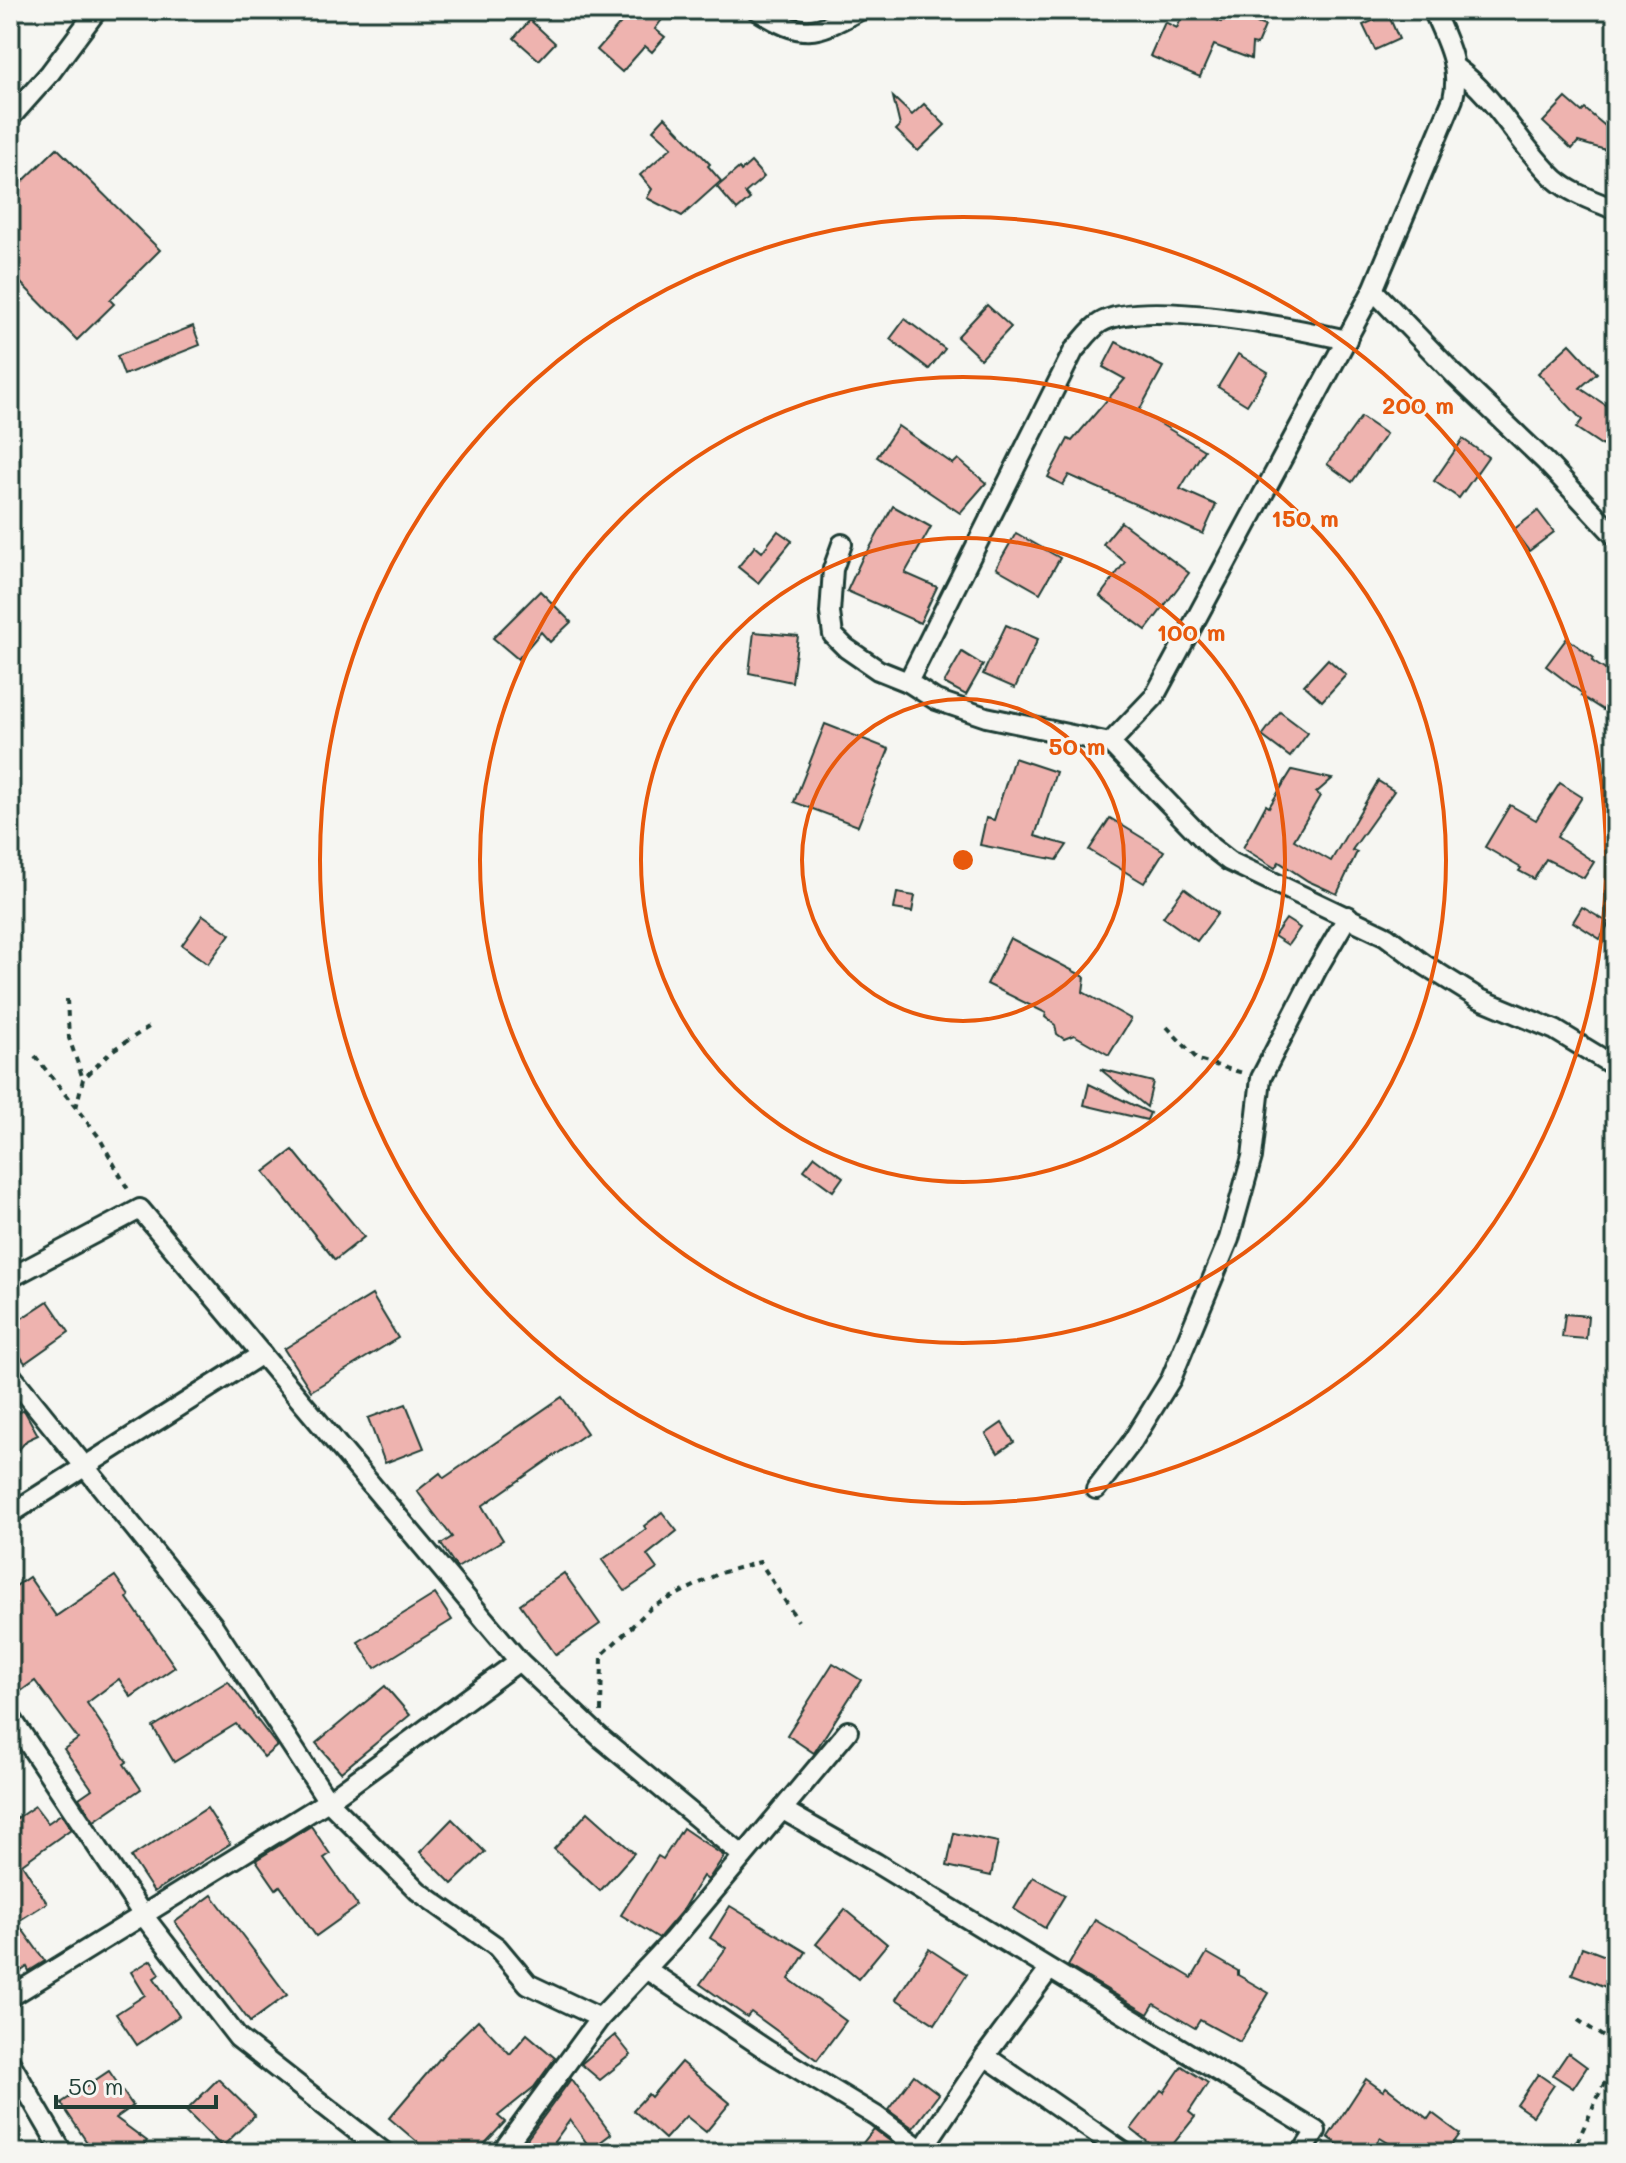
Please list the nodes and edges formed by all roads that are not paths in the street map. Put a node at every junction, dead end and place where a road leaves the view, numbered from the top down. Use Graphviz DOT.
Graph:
graph roads {
  1 [pos="97,10"];
  2 [pos="757,10"];
  3 [pos="860,10"];
  4 [pos="1433,10"];
  5 [pos="1456,68"];
  6 [pos="10,118"];
  7 [pos="1616,210"];
  8 [pos="1373,290"];
  9 [pos="1347,340"];
  10 [pos="1616,537"];
  11 [pos="842,544"];
  12 [pos="908,682"];
  13 [pos="1110,743"];
  14 [pos="1348,916"];
  15 [pos="1616,1067"];
  16 [pos="10,1278"];
  17 [pos="262,1354"];
  18 [pos="10,1374"];
  19 [pos="83,1465"];
  20 [pos="1096,1489"];
  21 [pos="10,1514"];
  22 [pos="519,1661"];
  23 [pos="10,1716"];
  24 [pos="848,1731"];
  25 [pos="328,1801"];
  26 [pos="783,1810"];
  27 [pos="743,1856"];
  28 [pos="143,1915"];
  29 [pos="646,1969"];
  30 [pos="1049,1970"];
  31 [pos="10,1997"];
  32 [pos="600,2018"];
  33 [pos="985,2056"];
  34 [pos="10,2062"];
  35 [pos="921,2151"];
  36 [pos="63,2153"];
  37 [pos="385,2153"];
  38 [pos="501,2153"];
  39 [pos="1125,2153"];
  40 [pos="1302,2153"];
  1 -- 6 [label="street"];
  2 -- 3 [label="street"];
  4 -- 5 [label="street"];
  5 -- 7 [label="street"];
  5 -- 8 [label="street"];
  8 -- 9 [label="street"];
  8 -- 10 [label="street"];
  9 -- 12 [label="street"];
  9 -- 13 [label="street"];
  11 -- 12 [label="street"];
  12 -- 13 [label="street"];
  13 -- 14 [label="street"];
  14 -- 15 [label="street"];
  14 -- 20 [label="street"];
  16 -- 17 [label="street"];
  17 -- 19 [label="street"];
  17 -- 22 [label="street"];
  18 -- 19 [label="street"];
  19 -- 21 [label="street"];
  19 -- 25 [label="street"];
  22 -- 25 [label="street"];
  22 -- 27 [label="street"];
  23 -- 28 [label="street"];
  24 -- 26 [label="street"];
  25 -- 28 [label="street"];
  25 -- 32 [label="street"];
  26 -- 27 [label="street"];
  26 -- 30 [label="street"];
  27 -- 29 [label="street"];
  28 -- 31 [label="street"];
  28 -- 37 [label="street"];
  29 -- 32 [label="street"];
  29 -- 35 [label="street"];
  30 -- 33 [label="street"];
  30 -- 40 [label="street"];
  32 -- 38 [label="street"];
  33 -- 35 [label="street"];
  33 -- 39 [label="street"];
  34 -- 36 [label="street"];
}
